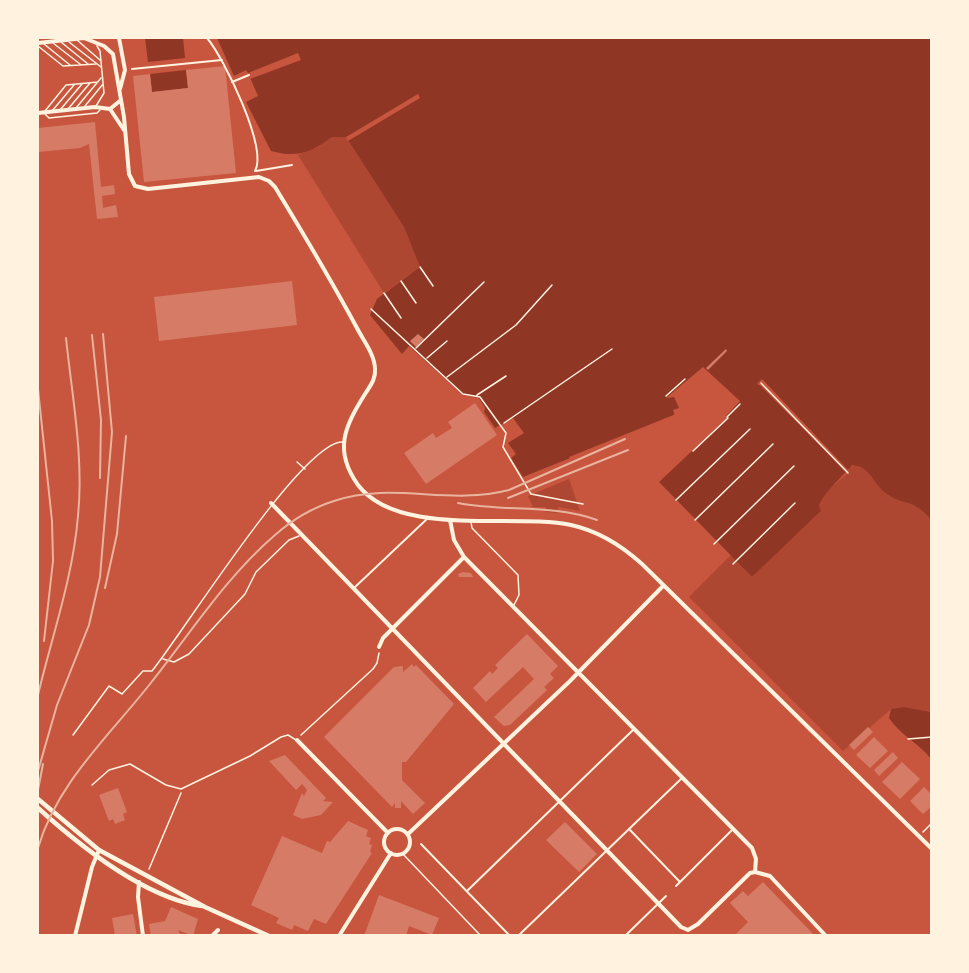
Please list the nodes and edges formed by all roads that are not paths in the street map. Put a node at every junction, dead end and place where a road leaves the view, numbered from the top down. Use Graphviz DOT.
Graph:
graph roads {
  1 [pos="84,38"];
  2 [pos="119,38"];
  3 [pos="207,38"];
  4 [pos="76,39"];
  5 [pos="67,40"];
  6 [pos="51,41"];
  7 [pos="59,41"];
  8 [pos="219,42"];
  9 [pos="95,43"];
  10 [pos="39,44"];
  11 [pos="213,45"];
  12 [pos="223,59"];
  13 [pos="101,61"];
  14 [pos="88,64"];
  15 [pos="96,64"];
  16 [pos="71,65"];
  17 [pos="81,65"];
  18 [pos="101,67"];
  19 [pos="132,69"];
  20 [pos="249,75"];
  21 [pos="103,76"];
  22 [pos="90,82"];
  23 [pos="98,82"];
  24 [pos="232,82"];
  25 [pos="82,83"];
  26 [pos="75,84"];
  27 [pos="103,84"];
  28 [pos="120,90"];
  29 [pos="121,100"];
  30 [pos="95,107"];
  31 [pos="102,107"];
  32 [pos="83,108"];
  33 [pos="75,109"];
  34 [pos="110,109"];
  35 [pos="67,110"];
  36 [pos="59,111"];
  37 [pos="51,112"];
  38 [pos="251,112"];
  39 [pos="40,113"];
  40 [pos="246,114"];
  41 [pos="124,130"];
  42 [pos="262,137"];
  43 [pos="256,139"];
  44 [pos="292,165"];
  45 [pos="343,442"];
  46 [pos="297,462"];
  47 [pos="305,469"];
  48 [pos="271,503"];
  49 [pos="429,518"];
  50 [pos="450,520"];
  51 [pos="471,521"];
  52 [pos="303,534"];
  53 [pos="464,557"];
  54 [pos="663,586"];
  55 [pos="354,588"];
  56 [pos="513,606"];
  57 [pos="393,628"];
  58 [pos="379,647"];
  59 [pos="162,659"];
  60 [pos="580,671"];
  61 [pos="635,728"];
  62 [pos="73,735"];
  63 [pos="297,740"];
  64 [pos="505,744"];
  65 [pos="682,777"];
  66 [pos="92,786"];
  67 [pos="38,799"];
  68 [pos="561,802"];
  69 [pos="38,808"];
  70 [pos="629,829"];
  71 [pos="733,829"];
  72 [pos="388,833"];
  73 [pos="408,834"];
  74 [pos="421,844"];
  75 [pos="932,849"];
  76 [pos="99,850"];
  77 [pos="607,850"];
  78 [pos="391,853"];
  79 [pos="402,853"];
  80 [pos="97,858"];
  81 [pos="138,870"];
  82 [pos="755,872"];
  83 [pos="140,882"];
  84 [pos="680,882"];
  85 [pos="676,886"];
  86 [pos="467,891"];
  87 [pos="666,896"];
  88 [pos="658,903"];
  89 [pos="205,907"];
  90 [pos="218,930"];
  91 [pos="688,930"];
  92 [pos="259,934"];
  93 [pos="75,936"];
  94 [pos="143,936"];
  95 [pos="212,936"];
  96 [pos="269,936"];
  97 [pos="339,936"];
  98 [pos="482,936"];
  99 [pos="510,936"];
  100 [pos="518,936"];
  101 [pos="625,936"];
  102 [pos="689,936"];
  103 [pos="826,936"];
  1 -- 4 [label="street"];
  1 -- 9 [label="street"];
  2 -- 28 [label="street"];
  3 -- 11 [label="street"];
  4 -- 5 [label="street"];
  4 -- 13 [label="lane"];
  5 -- 7 [label="street"];
  5 -- 15 [label="lane"];
  6 -- 7 [label="street"];
  6 -- 10 [label="street"];
  6 -- 17 [label="lane"];
  7 -- 14 [label="lane"];
  8 -- 11 [label="street"];
  9 -- 13 [label="lane"];
  9 -- 28 [label="street"];
  10 -- 16 [label="lane"];
  10 -- 16 [label="lane"];
  11 -- 12 [label="street"];
  12 -- 19 [label="street"];
  12 -- 24 [label="street"];
  13 -- 18 [label="lane"];
  14 -- 15 [label="lane"];
  14 -- 17 [label="lane"];
  15 -- 18 [label="lane"];
  16 -- 17 [label="lane"];
  18 -- 21 [label="lane"];
  20 -- 24 [label="street"];
  21 -- 23 [label="lane"];
  21 -- 27 [label="lane"];
  22 -- 23 [label="lane"];
  22 -- 25 [label="lane"];
  22 -- 35 [label="lane"];
  23 -- 33 [label="lane"];
  24 -- 40 [label="street"];
  25 -- 26 [label="lane"];
  25 -- 36 [label="lane"];
  26 -- 37 [label="lane"];
  26 -- 39 [label="lane"];
  27 -- 30 [label="lane"];
  27 -- 32 [label="lane"];
  28 -- 29 [label="street"];
  29 -- 34 [label="street"];
  29 -- 41 [label="street"];
  30 -- 31 [label="street"];
  30 -- 32 [label="street"];
  31 -- 34 [label="street"];
  31 -- 39 [label="lane"];
  32 -- 33 [label="street"];
  33 -- 35 [label="street"];
  34 -- 41 [label="street"];
  35 -- 36 [label="street"];
  36 -- 37 [label="street"];
  37 -- 39 [label="street"];
  38 -- 40 [label="street"];
  40 -- 43 [label="street"];
  41 -- 45 [label="street"];
  42 -- 43 [label="street"];
  43 -- 44 [label="street"];
  45 -- 47 [label="lane"];
  45 -- 49 [label="street"];
  46 -- 47 [label="lane"];
  47 -- 48 [label="lane"];
  48 -- 52 [label="street"];
  48 -- 59 [label="lane"];
  49 -- 50 [label="street"];
  49 -- 55 [label="street"];
  50 -- 51 [label="street"];
  50 -- 53 [label="street"];
  51 -- 54 [label="street"];
  51 -- 56 [label="lane"];
  52 -- 55 [label="street"];
  52 -- 59 [label="lane"];
  53 -- 56 [label="street"];
  53 -- 57 [label="street"];
  54 -- 60 [label="street"];
  54 -- 75 [label="street"];
  55 -- 57 [label="street"];
  56 -- 60 [label="street"];
  57 -- 58 [label="street"];
  57 -- 64 [label="street"];
  59 -- 62 [label="lane"];
  60 -- 61 [label="street"];
  60 -- 64 [label="street"];
  61 -- 65 [label="street"];
  61 -- 68 [label="street"];
  63 -- 66 [label="lane"];
  63 -- 72 [label="street"];
  64 -- 68 [label="street"];
  64 -- 73 [label="street"];
  65 -- 70 [label="street"];
  65 -- 71 [label="street"];
  67 -- 76 [label="street"];
  68 -- 77 [label="street"];
  68 -- 86 [label="street"];
  69 -- 80 [label="street"];
  70 -- 77 [label="street"];
  70 -- 84 [label="street"];
  71 -- 82 [label="street"];
  71 -- 84 [label="street"];
  72 -- 73 [label="street"];
  72 -- 78 [label="street"];
  73 -- 79 [label="street"];
  74 -- 86 [label="street"];
  76 -- 80 [label="street"];
  76 -- 81 [label="street"];
  77 -- 88 [label="street"];
  77 -- 100 [label="street"];
  78 -- 79 [label="street"];
  78 -- 97 [label="street"];
  79 -- 98 [label="lane"];
  80 -- 83 [label="street"];
  80 -- 93 [label="street"];
  81 -- 83 [label="lane"];
  81 -- 89 [label="street"];
  82 -- 91 [label="street"];
  82 -- 103 [label="street"];
  83 -- 89 [label="street"];
  83 -- 94 [label="street"];
  84 -- 85 [label="street"];
  86 -- 99 [label="street"];
  87 -- 88 [label="street"];
  88 -- 91 [label="street"];
  88 -- 101 [label="street"];
  89 -- 92 [label="street"];
  90 -- 95 [label="street"];
  91 -- 102 [label="lane"];
  92 -- 96 [label="street"];
}
